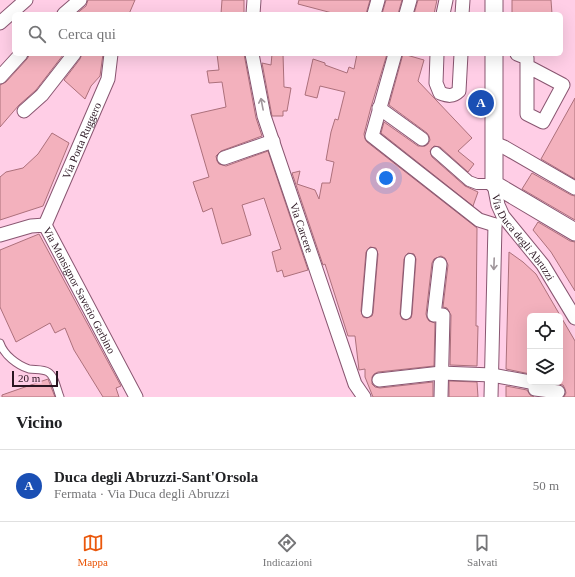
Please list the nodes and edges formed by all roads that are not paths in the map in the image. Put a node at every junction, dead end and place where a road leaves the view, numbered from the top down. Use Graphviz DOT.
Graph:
graph roads {
  1 [pos="26,0"];
  2 [pos="80,0"];
  3 [pos="254,0"];
  4 [pos="378,0"];
  5 [pos="410,0"];
  6 [pos="446,0"];
  7 [pos="463,0"];
  8 [pos="494,0"];
  9 [pos="12,12"];
  10 [pos="12,12"];
  11 [pos="66,12"];
  12 [pos="253,12"];
  13 [pos="375,12"];
  14 [pos="407,12"];
  15 [pos="444,12"];
  16 [pos="462,12"];
  17 [pos="494,12"];
  18 [pos="0,23"];
  19 [pos="20,56"];
  20 [pos="72,56"];
  21 [pos="111,56"];
  22 [pos="252,56"];
  23 [pos="393,56"];
  24 [pos="437,56"];
  25 [pos="461,56"];
  26 [pos="494,56"];
  27 [pos="522,56"];
  28 [pos="527,66"];
  29 [pos="0,77"];
  30 [pos="379,108"];
  31 [pos="24,111"];
  32 [pos="422,139"];
  33 [pos="273,141"];
  34 [pos="494,143"];
  35 [pos="436,152"];
  36 [pos="224,158"];
  37 [pos="494,184"];
  38 [pos="575,188"];
  39 [pos="499,220"];
  40 [pos="45,225"];
  41 [pos="575,232"];
  42 [pos="0,236"];
  43 [pos="372,253"];
  44 [pos="410,259"];
  45 [pos="440,264"];
  46 [pos="367,312"];
  47 [pos="406,314"];
  48 [pos="575,318"];
  49 [pos="0,343"];
  50 [pos="442,373"];
  51 [pos="492,376"];
  52 [pos="378,380"];
  53 [pos="534,386"];
  54 [pos="558,392"];
  55 [pos="60,397"];
  56 [pos="136,397"];
  57 [pos="364,397"];
  58 [pos="441,397"];
  59 [pos="491,397"];
  1 -- 9 [label="street"];
  2 -- 11 [label="street"];
  3 -- 12 [label="street"];
  4 -- 13 [label="street"];
  5 -- 14 [label="street"];
  6 -- 15 [label="street"];
  7 -- 16 [label="street"];
  8 -- 17 [label="street"];
  10 -- 18 [label="street"];
  19 -- 29 [label="street"];
  20 -- 31 [label="street"];
  21 -- 40 [label="street, Via Porta Ruggero"];
  33 -- 22 [label="street, Via Carcere, one-way"];
  23 -- 30 [label="street"];
  24 -- 25 [label="street"];
  26 -- 34 [label="street, Via Duca degli Abruzzi"];
  27 -- 28 [label="street"];
  30 -- 32 [label="street"];
  30 -- 39 [label="street"];
  33 -- 36 [label="street"];
  33 -- 57 [label="street, Via Carcere"];
  34 -- 37 [label="street, Via Duca degli Abruzzi"];
  34 -- 38 [label="street"];
  35 -- 37 [label="street"];
  37 -- 39 [label="street, Via Duca degli Abruzzi"];
  37 -- 41 [label="street"];
  39 -- 48 [label="street, Via Duca degli Abruzzi"];
  39 -- 51 [label="street, one-way"];
  40 -- 42 [label="street, Via Monsignor Saverio Gerbino"];
  40 -- 56 [label="street, Via Monsignor Saverio Gerbino"];
  43 -- 46 [label="street"];
  44 -- 47 [label="street"];
  45 -- 50 [label="street"];
  49 -- 55 [label="lane"];
  50 -- 51 [label="street"];
  50 -- 52 [label="street"];
  50 -- 58 [label="street"];
  51 -- 53 [label="street"];
  51 -- 59 [label="street"];
  53 -- 54 [label="street"];
}
